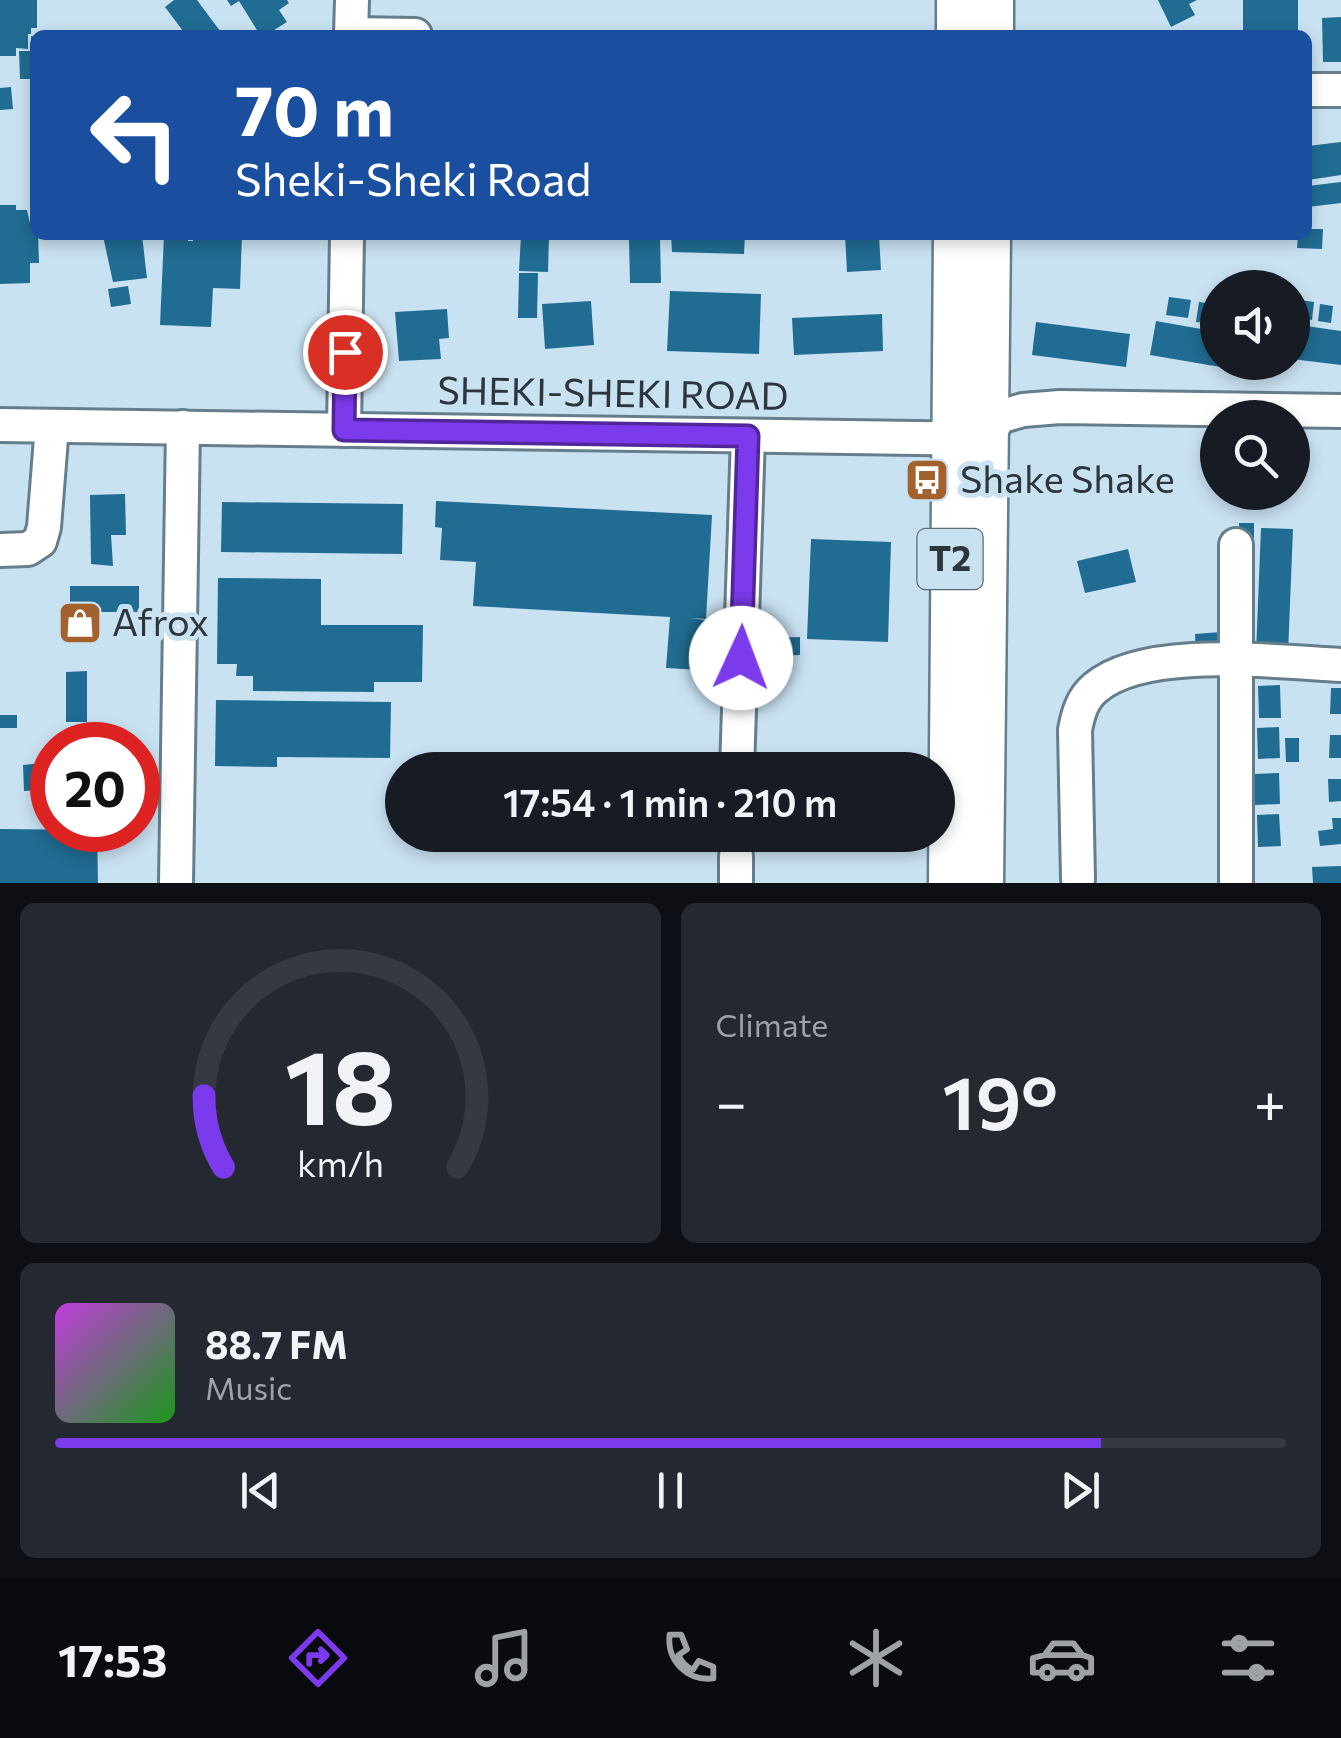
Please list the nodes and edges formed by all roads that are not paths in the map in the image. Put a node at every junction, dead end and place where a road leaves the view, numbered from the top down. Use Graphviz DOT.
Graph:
graph roads {
  1 [pos="352,0"];
  2 [pos="958,0"];
  3 [pos="993,0"];
  4 [pos="351,30"];
  5 [pos="957,30"];
  6 [pos="993,30"];
  7 [pos="1312,90"];
  8 [pos="1341,90"];
  9 [pos="348,240"];
  10 [pos="954,240"];
  11 [pos="989,240"];
  12 [pos="1341,411"];
  13 [pos="0,425"];
  14 [pos="52,426"];
  15 [pos="183,427"];
  16 [pos="344,430"];
  17 [pos="748,436"];
  18 [pos="968,439"];
  19 [pos="1236,545"];
  20 [pos="0,550"];
  21 [pos="1234,659"];
  22 [pos="1341,665"];
  23 [pos="739,752"];
  24 [pos="1078,879"];
  25 [pos="176,883"];
  26 [pos="948,883"];
  27 [pos="983,883"];
  28 [pos="1236,883"];
  1 -- 4 [label="street"];
  2 -- 5 [label="main road"];
  3 -- 6 [label="main road"];
  7 -- 8 [label="street"];
  9 -- 16 [label="street"];
  10 -- 18 [label="main road, T2"];
  11 -- 18 [label="main road, T2"];
  12 -- 18 [label="street"];
  13 -- 14 [label="street, SHEKI-SHEKI ROAD"];
  14 -- 15 [label="street, SHEKI-SHEKI ROAD"];
  14 -- 20 [label="street"];
  15 -- 16 [label="street, SHEKI-SHEKI ROAD"];
  15 -- 25 [label="street"];
  16 -- 17 [label="street, SHEKI-SHEKI ROAD"];
  17 -- 18 [label="street, SHEKI-SHEKI ROAD"];
  17 -- 23 [label="street"];
  18 -- 26 [label="main road, T2"];
  18 -- 27 [label="main road, T2"];
  19 -- 21 [label="street"];
  21 -- 22 [label="street"];
  21 -- 24 [label="street"];
  21 -- 28 [label="street"];
}
